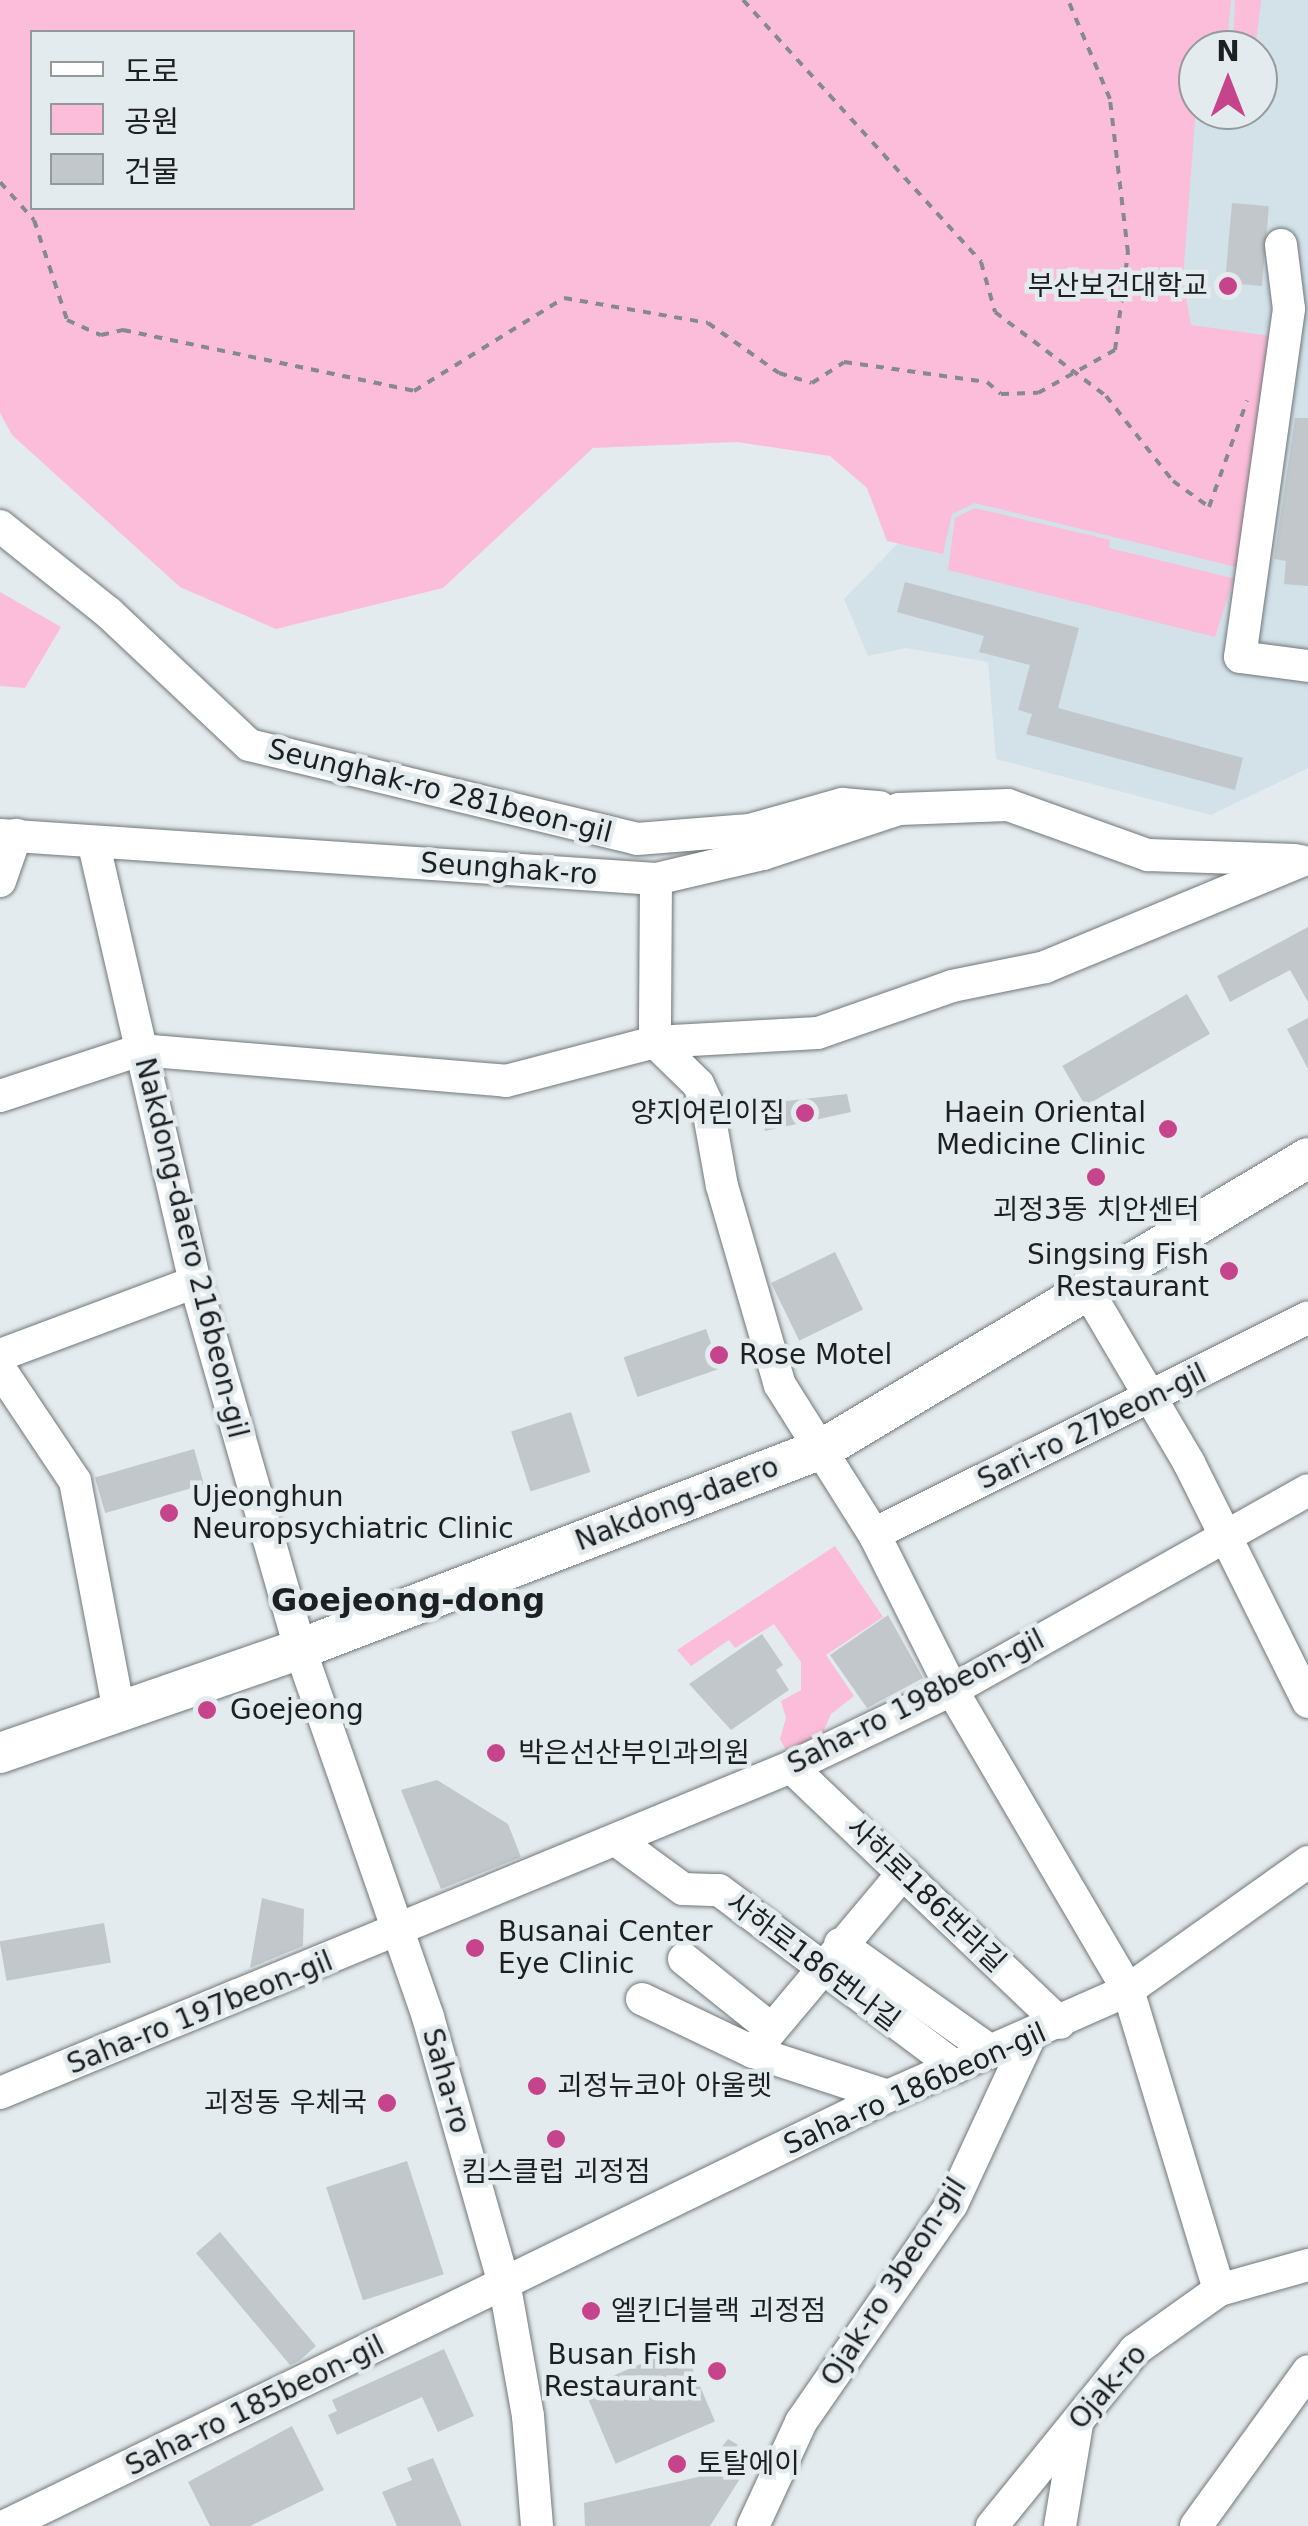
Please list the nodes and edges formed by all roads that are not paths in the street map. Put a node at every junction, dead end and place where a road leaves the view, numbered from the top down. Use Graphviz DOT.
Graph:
graph roads {
  1 [pos="1281,246"];
  2 [pos="0,526"];
  3 [pos="1308,666"];
  4 [pos="899,809"];
  5 [pos="8,835"];
  6 [pos="94,845"];
  7 [pos="1305,860"];
  8 [pos="656,879"];
  9 [pos="0,880"];
  10 [pos="656,1042"];
  11 [pos="140,1050"];
  12 [pos="0,1096"];
  13 [pos="1308,1158"];
  14 [pos="195,1282"];
  15 [pos="1086,1288"];
  16 [pos="1308,1318"];
  17 [pos="0,1355"];
  18 [pos="0,1369"];
  19 [pos="1154,1399"];
  20 [pos="824,1448"];
  21 [pos="1308,1490"];
  22 [pos="874,1534"];
  23 [pos="1222,1536"];
  24 [pos="300,1649"];
  25 [pos="952,1690"];
  26 [pos="1308,1702"];
  27 [pos="119,1711"];
  28 [pos="0,1753"];
  29 [pos="792,1767"];
  30 [pos="616,1840"];
  31 [pos="1308,1862"];
  32 [pos="903,1874"];
  33 [pos="400,1934"];
  34 [pos="840,1944"];
  35 [pos="684,1960"];
  36 [pos="817,1969"];
  37 [pos="1128,1990"];
  38 [pos="642,1999"];
  39 [pos="1060,2023"];
  40 [pos="1030,2036"];
  41 [pos="762,2040"];
  42 [pos="992,2052"];
  43 [pos="956,2067"];
  44 [pos="0,2093"];
  45 [pos="888,2096"];
  46 [pos="1308,2265"];
  47 [pos="505,2287"];
  48 [pos="1218,2290"];
  49 [pos="1308,2371"];
  50 [pos="1078,2420"];
  51 [pos="5,2526"];
  52 [pos="537,2526"];
  53 [pos="753,2526"];
  54 [pos="992,2526"];
  55 [pos="1060,2526"];
  56 [pos="1196,2526"];
  1 -- 3 [label="street"];
  2 -- 4 [label="street, Seunghak-ro 281beon-gil"];
  4 -- 7 [label="street, Seunghak-ro"];
  4 -- 8 [label="street, Seunghak-ro"];
  5 -- 6 [label="street, Seunghak-ro"];
  5 -- 9 [label="street"];
  6 -- 8 [label="street, Seunghak-ro"];
  6 -- 11 [label="street, Nakdong-daero 216beon-gil"];
  7 -- 10 [label="street"];
  8 -- 10 [label="street"];
  10 -- 11 [label="street"];
  10 -- 20 [label="street"];
  11 -- 12 [label="street"];
  11 -- 14 [label="street, Nakdong-daero 216beon-gil"];
  13 -- 15 [label="main road, Nakdong-daero"];
  14 -- 17 [label="street"];
  14 -- 24 [label="street, Nakdong-daero 216beon-gil"];
  15 -- 19 [label="street"];
  15 -- 20 [label="main road, Nakdong-daero"];
  16 -- 19 [label="street, Sari-ro 27beon-gil"];
  18 -- 27 [label="street"];
  19 -- 22 [label="street, Sari-ro 27beon-gil"];
  19 -- 23 [label="street"];
  20 -- 22 [label="street"];
  20 -- 24 [label="main road, Nakdong-daero"];
  21 -- 23 [label="street, Saha-ro 198beon-gil"];
  22 -- 25 [label="street"];
  23 -- 25 [label="street, Saha-ro 198beon-gil"];
  23 -- 26 [label="street"];
  24 -- 27 [label="main road, Nakdong-daero"];
  24 -- 33 [label="street, Saha-ro"];
  25 -- 29 [label="street, Saha-ro 198beon-gil"];
  25 -- 37 [label="street"];
  27 -- 28 [label="main road, Nakdong-daero"];
  29 -- 30 [label="street, Saha-ro 198beon-gil"];
  29 -- 32 [label="street, 사하로186번라길"];
  30 -- 33 [label="street, Saha-ro 198beon-gil"];
  30 -- 36 [label="street, 사하로186번나길"];
  31 -- 37 [label="street, Saha-ro 186beon-gil"];
  32 -- 34 [label="street"];
  32 -- 39 [label="street, 사하로186번라길"];
  33 -- 44 [label="street, Saha-ro 197beon-gil"];
  33 -- 47 [label="street, Saha-ro"];
  34 -- 36 [label="street"];
  34 -- 42 [label="street"];
  35 -- 41 [label="street"];
  36 -- 41 [label="street"];
  36 -- 43 [label="street, 사하로186번나길"];
  37 -- 39 [label="street, Saha-ro 186beon-gil"];
  37 -- 48 [label="street"];
  38 -- 41 [label="street"];
  39 -- 40 [label="street, Saha-ro 186beon-gil"];
  40 -- 42 [label="street, Saha-ro 186beon-gil"];
  40 -- 53 [label="street, Ojak-ro 3beon-gil"];
  41 -- 45 [label="street"];
  42 -- 43 [label="street, Saha-ro 186beon-gil"];
  43 -- 45 [label="street, Saha-ro 186beon-gil"];
  45 -- 47 [label="street, Saha-ro 186beon-gil"];
  46 -- 48 [label="street, Ojak-ro"];
  47 -- 51 [label="street, Saha-ro 185beon-gil"];
  47 -- 52 [label="street, Saha-ro"];
  48 -- 50 [label="street, Ojak-ro"];
  49 -- 56 [label="street"];
  50 -- 54 [label="street, Ojak-ro"];
  50 -- 55 [label="street"];
}
